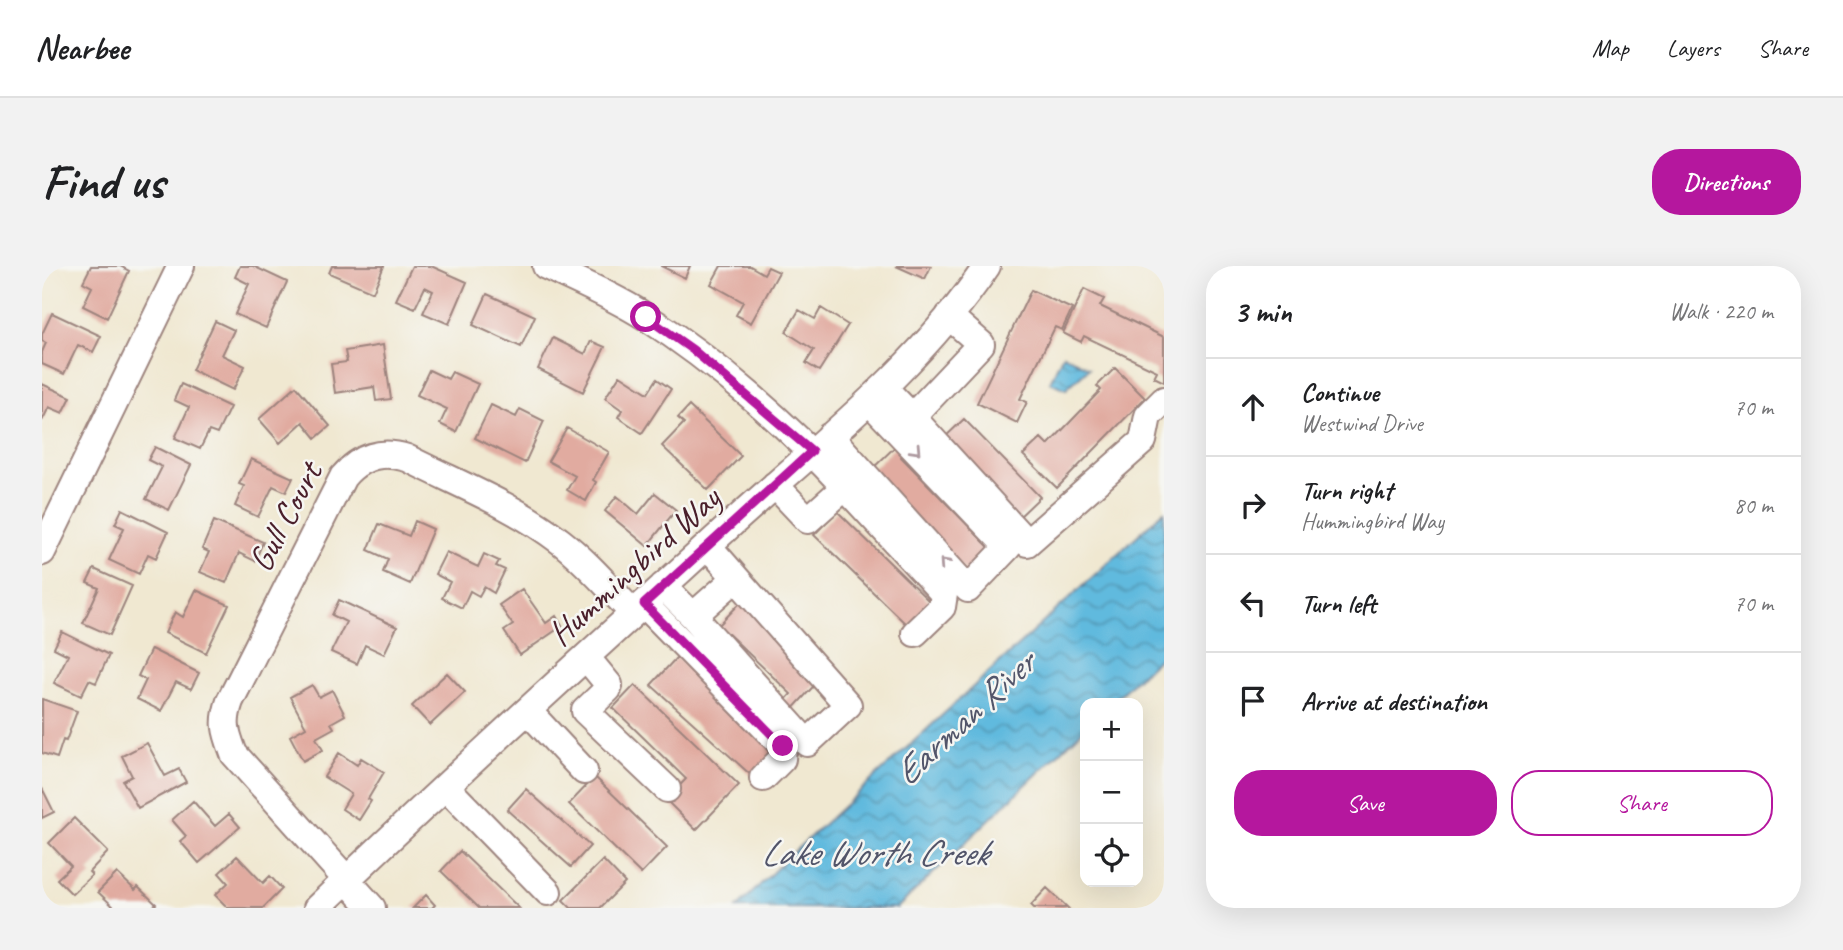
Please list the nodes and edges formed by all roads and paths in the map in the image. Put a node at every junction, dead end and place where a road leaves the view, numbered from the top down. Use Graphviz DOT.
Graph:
graph roads {
  1 [pos="181,266"];
  2 [pos="546,266"];
  3 [pos="987,266"];
  4 [pos="950,316"];
  5 [pos="877,394"];
  6 [pos="1164,400"];
  7 [pos="912,417"];
  8 [pos="821,444"];
  9 [pos="775,485"];
  10 [pos="845,487"];
  11 [pos="708,546"];
  12 [pos="42,552"];
  13 [pos="737,578"];
  14 [pos="663,586"];
  15 [pos="638,609"];
  16 [pos="693,616"];
  17 [pos="915,633"];
  18 [pos="586,657"];
  19 [pos="557,684"];
  20 [pos="528,711"];
  21 [pos="585,711"];
  22 [pos="584,771"];
  23 [pos="763,778"];
  24 [pos="446,787"];
  25 [pos="667,789"];
  26 [pos="548,892"];
  27 [pos="335,897"];
  28 [pos="372,908"];
  1 -- 12 [label="street"];
  2 -- 8 [label="street"];
  3 -- 4 [label="street, Hummingbird Way"];
  4 -- 5 [label="street, Hummingbird Way"];
  4 -- 7 [label="street"];
  5 -- 7 [label="street"];
  5 -- 8 [label="street, Hummingbird Way"];
  5 -- 8 [label="street, one-way"];
  6 -- 7 [label="street"];
  8 -- 9 [label="street, Hummingbird Way"];
  8 -- 10 [label="street"];
  9 -- 10 [label="street"];
  9 -- 11 [label="street, Hummingbird Way"];
  10 -- 17 [label="street"];
  11 -- 13 [label="street"];
  11 -- 14 [label="street, Hummingbird Way"];
  13 -- 16 [label="street"];
  13 -- 16 [label="street"];
  14 -- 15 [label="street, Hummingbird Way"];
  14 -- 16 [label="street"];
  15 -- 18 [label="street, Hummingbird Way"];
  15 -- 23 [label="street, Gull Court"];
  15 -- 27 [label="street, Gull Court"];
  18 -- 19 [label="street, Hummingbird Way"];
  18 -- 21 [label="street"];
  19 -- 20 [label="street, Hummingbird Way"];
  19 -- 21 [label="street"];
  20 -- 22 [label="street"];
  20 -- 24 [label="street, Hummingbird Way"];
  21 -- 25 [label="street"];
  24 -- 26 [label="street"];
  24 -- 27 [label="street, Hummingbird Way"];
  27 -- 28 [label="street, Gull Court"];
}
